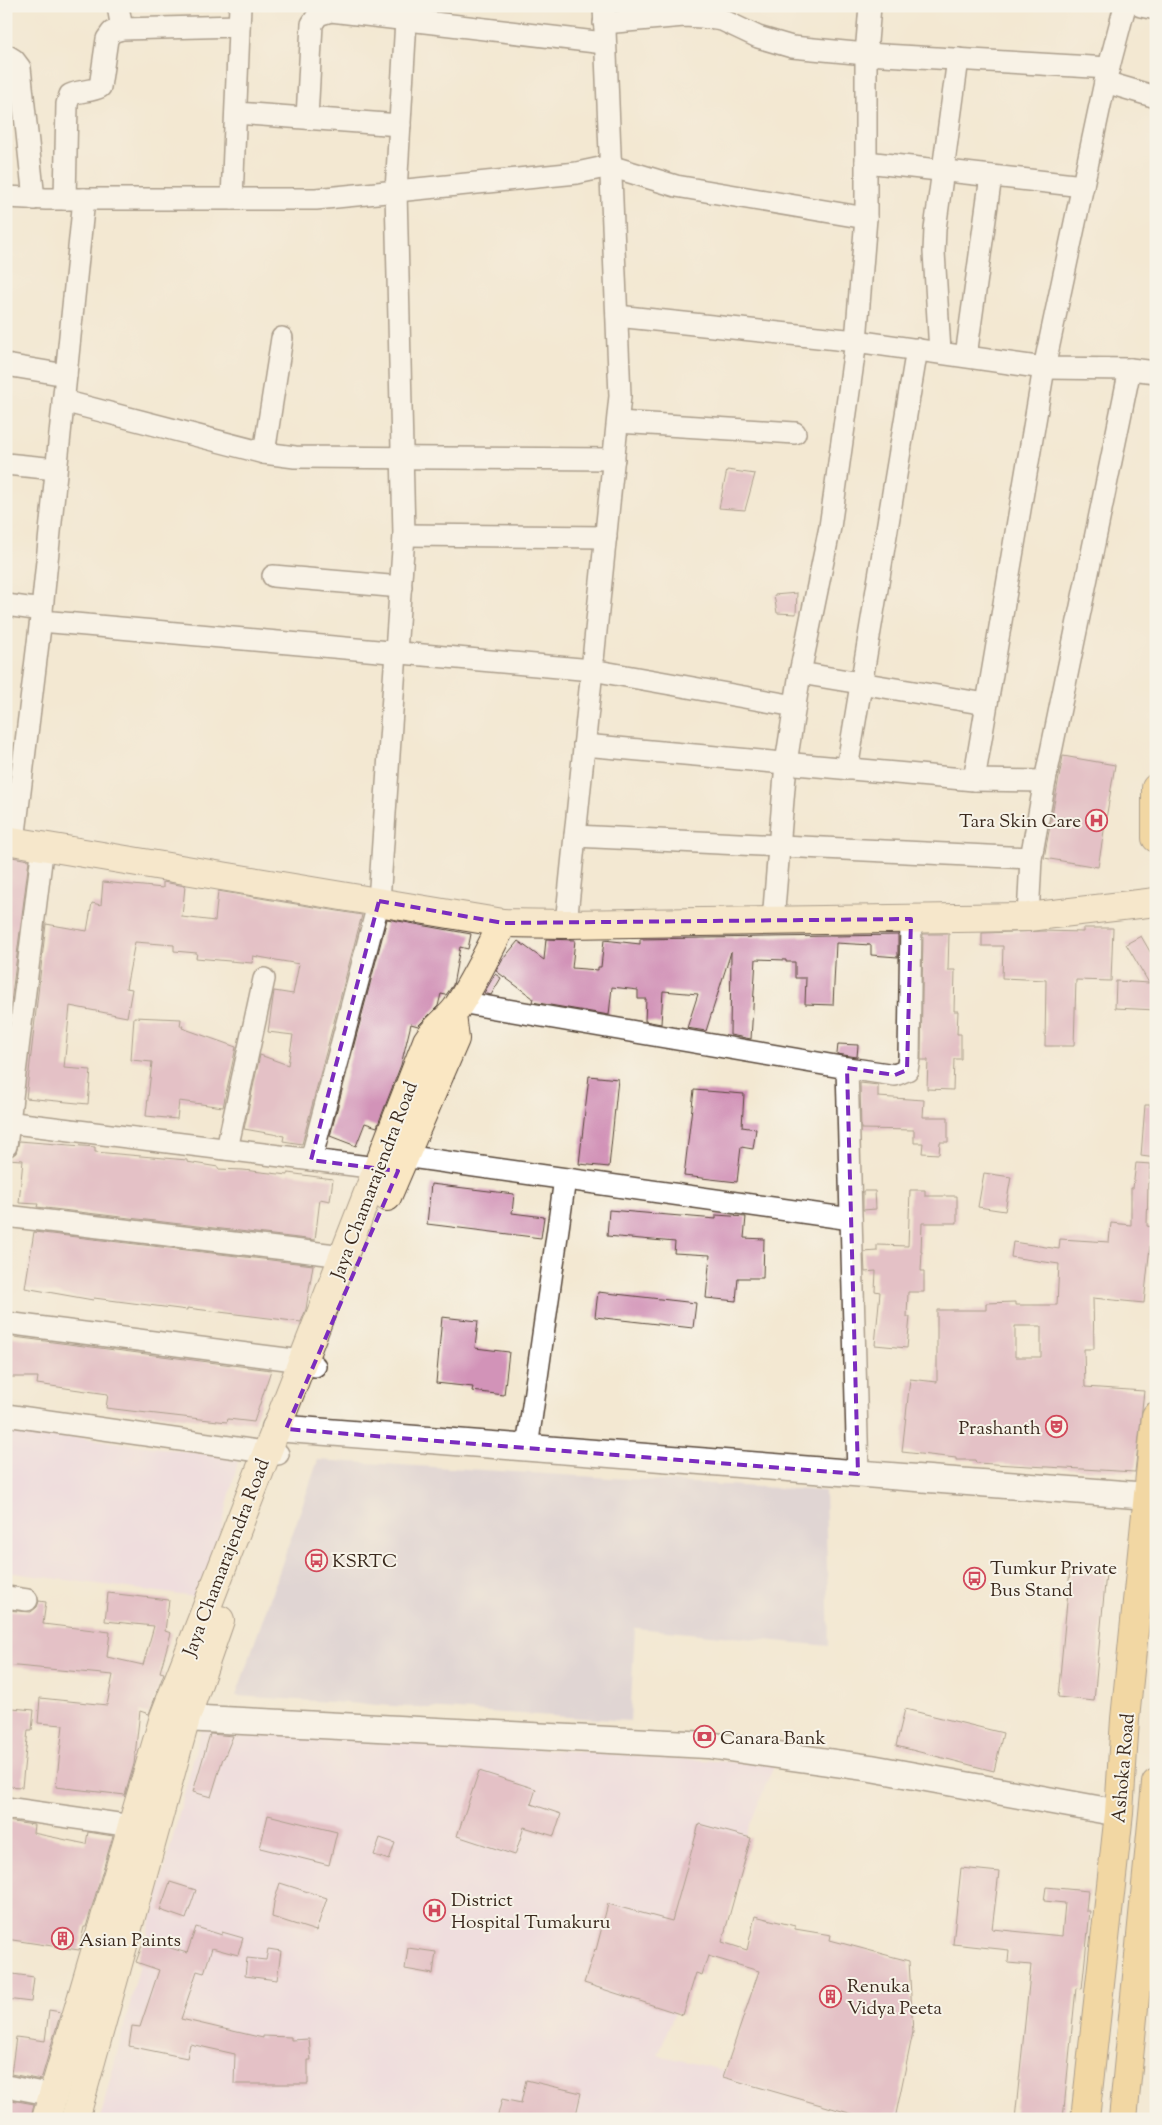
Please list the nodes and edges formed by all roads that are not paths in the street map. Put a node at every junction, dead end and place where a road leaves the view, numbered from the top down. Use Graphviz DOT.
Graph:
graph roads {
  1 [pos="118,6"];
  2 [pos="870,6"];
  3 [pos="1125,6"];
  4 [pos="1141,6"];
  5 [pos="1156,9"];
  6 [pos="240,16"];
  7 [pos="406,20"];
  8 [pos="604,24"];
  9 [pos="122,30"];
  10 [pos="866,54"];
  11 [pos="6,55"];
  12 [pos="958,59"];
  13 [pos="1107,75"];
  14 [pos="1156,97"];
  15 [pos="236,113"];
  16 [pos="307,118"];
  17 [pos="400,125"];
  18 [pos="866,162"];
  19 [pos="610,166"];
  20 [pos="943,171"];
  21 [pos="991,176"];
  22 [pos="1083,186"];
  23 [pos="396,191"];
  24 [pos="6,197"];
  25 [pos="34,199"];
  26 [pos="232,199"];
  27 [pos="74,200"];
  28 [pos="866,218"];
  29 [pos="617,316"];
  30 [pos="282,338"];
  31 [pos="856,341"];
  32 [pos="917,349"];
  33 [pos="940,352"];
  34 [pos="966,356"];
  35 [pos="6,364"];
  36 [pos="1044,368"];
  37 [pos="1130,369"];
  38 [pos="1156,372"];
  39 [pos="66,375"];
  40 [pos="63,401"];
  41 [pos="618,422"];
  42 [pos="795,433"];
  43 [pos="264,453"];
  44 [pos="401,458"];
  45 [pos="614,459"];
  46 [pos="6,464"];
  47 [pos="56,468"];
  48 [pos="404,535"];
  49 [pos="606,537"];
  50 [pos="274,576"];
  51 [pos="401,587"];
  52 [pos="6,605"];
  53 [pos="42,616"];
  54 [pos="396,654"];
  55 [pos="592,670"];
  56 [pos="800,674"];
  57 [pos="861,684"];
  58 [pos="986,704"];
  59 [pos="795,706"];
  60 [pos="584,745"];
  61 [pos="786,763"];
  62 [pos="847,768"];
  63 [pos="974,780"];
  64 [pos="1045,781"];
  65 [pos="1156,788"];
  66 [pos="575,836"];
  67 [pos="1156,838"];
  68 [pos="10,840"];
  69 [pos="43,845"];
  70 [pos="779,848"];
  71 [pos="1031,858"];
  72 [pos="379,902"];
  73 [pos="1156,902"];
  74 [pos="1028,916"];
  75 [pos="911,918"];
  76 [pos="773,921"];
  77 [pos="503,924"];
  78 [pos="566,924"];
  79 [pos="264,979"];
  80 [pos="456,1009"];
  81 [pos="847,1068"];
  82 [pos="8,1122"];
  83 [pos="6,1146"];
  84 [pos="227,1150"];
  85 [pos="311,1160"];
  86 [pos="394,1165"];
  87 [pos="565,1179"];
  88 [pos="6,1216"];
  89 [pos="851,1219"];
  90 [pos="344,1256"];
  91 [pos="6,1323"];
  92 [pos="309,1364"];
  93 [pos="6,1415"];
  94 [pos="1156,1416"];
  95 [pos="276,1441"];
  96 [pos="527,1448"];
  97 [pos="858,1474"];
  98 [pos="1148,1496"];
  99 [pos="175,1718"];
  100 [pos="1156,1783"];
  101 [pos="6,1808"];
  102 [pos="1119,1812"];
  103 [pos="132,1826"];
  104 [pos="6,2086"];
  105 [pos="49,2107"];
  106 [pos="75,2119"];
  107 [pos="1085,2119"];
  108 [pos="1123,2119"];
  1 -- 9 [label="street"];
  2 -- 10 [label="street"];
  3 -- 13 [label="street"];
  4 -- 5 [label="street"];
  6 -- 9 [label="street"];
  6 -- 15 [label="street"];
  7 -- 8 [label="street"];
  7 -- 16 [label="street"];
  7 -- 17 [label="street"];
  8 -- 10 [label="street"];
  8 -- 19 [label="street"];
  9 -- 27 [label="street"];
  10 -- 12 [label="street"];
  10 -- 18 [label="street"];
  11 -- 25 [label="street"];
  12 -- 13 [label="street"];
  12 -- 20 [label="street"];
  13 -- 14 [label="street"];
  13 -- 22 [label="street"];
  15 -- 16 [label="street"];
  15 -- 26 [label="street"];
  16 -- 17 [label="street"];
  17 -- 23 [label="street"];
  18 -- 20 [label="street"];
  18 -- 28 [label="street"];
  19 -- 23 [label="street"];
  19 -- 28 [label="street"];
  19 -- 29 [label="street"];
  20 -- 21 [label="street"];
  20 -- 33 [label="street"];
  21 -- 22 [label="street"];
  21 -- 34 [label="street"];
  22 -- 36 [label="street"];
  23 -- 26 [label="street"];
  23 -- 44 [label="street"];
  24 -- 25 [label="street"];
  25 -- 27 [label="street"];
  26 -- 27 [label="street"];
  27 -- 39 [label="street"];
  28 -- 31 [label="street"];
  29 -- 31 [label="street"];
  29 -- 41 [label="street"];
  30 -- 43 [label="street"];
  31 -- 32 [label="street"];
  31 -- 56 [label="street"];
  32 -- 33 [label="street"];
  32 -- 57 [label="street"];
  33 -- 34 [label="street"];
  34 -- 36 [label="street"];
  35 -- 39 [label="street"];
  36 -- 37 [label="street"];
  36 -- 58 [label="street"];
  37 -- 38 [label="street"];
  37 -- 64 [label="street"];
  39 -- 40 [label="street"];
  40 -- 43 [label="street"];
  40 -- 47 [label="street"];
  41 -- 42 [label="street"];
  41 -- 45 [label="street"];
  43 -- 44 [label="street"];
  44 -- 45 [label="street"];
  44 -- 48 [label="street"];
  45 -- 49 [label="street"];
  46 -- 47 [label="street"];
  47 -- 53 [label="street"];
  48 -- 49 [label="street"];
  48 -- 51 [label="street"];
  49 -- 55 [label="street"];
  50 -- 51 [label="street"];
  51 -- 54 [label="street"];
  52 -- 53 [label="street"];
  53 -- 54 [label="street"];
  53 -- 68 [label="street"];
  54 -- 55 [label="street"];
  54 -- 72 [label="street"];
  55 -- 59 [label="street"];
  55 -- 60 [label="street"];
  56 -- 57 [label="street"];
  56 -- 59 [label="street"];
  57 -- 58 [label="street"];
  57 -- 62 [label="street"];
  58 -- 63 [label="street"];
  59 -- 61 [label="street"];
  60 -- 61 [label="street"];
  60 -- 66 [label="street"];
  61 -- 62 [label="street"];
  61 -- 70 [label="street"];
  62 -- 63 [label="street"];
  63 -- 64 [label="street"];
  64 -- 71 [label="street"];
  65 -- 67 [label="main road"];
  66 -- 70 [label="street"];
  66 -- 78 [label="street"];
  68 -- 69 [label="main road"];
  69 -- 72 [label="main road"];
  69 -- 82 [label="street"];
  70 -- 71 [label="street"];
  70 -- 76 [label="street"];
  71 -- 74 [label="street"];
  72 -- 77 [label="main road"];
  72 -- 85 [label="street"];
  73 -- 74 [label="main road"];
  74 -- 75 [label="main road"];
  75 -- 76 [label="main road"];
  75 -- 81 [label="street"];
  76 -- 78 [label="main road"];
  77 -- 78 [label="main road"];
  77 -- 80 [label="main road, Jaya Chamarajendra Road"];
  79 -- 84 [label="street"];
  80 -- 81 [label="street"];
  80 -- 86 [label="main road, Jaya Chamarajendra Road"];
  81 -- 89 [label="street"];
  82 -- 83 [label="street"];
  82 -- 84 [label="street"];
  84 -- 85 [label="street"];
  85 -- 86 [label="street"];
  86 -- 87 [label="street"];
  86 -- 90 [label="main road, Jaya Chamarajendra Road"];
  86 -- 92 [label="main road, Jaya Chamarajendra Road"];
  87 -- 89 [label="street"];
  87 -- 96 [label="street"];
  88 -- 90 [label="street"];
  89 -- 97 [label="street"];
  90 -- 92 [label="main road, Jaya Chamarajendra Road"];
  91 -- 92 [label="street"];
  92 -- 95 [label="main road, Jaya Chamarajendra Road"];
  93 -- 95 [label="street"];
  94 -- 98 [label="main road, Ashoka Road"];
  95 -- 96 [label="street"];
  95 -- 99 [label="main road, Jaya Chamarajendra Road"];
  96 -- 97 [label="street"];
  97 -- 98 [label="street"];
  98 -- 102 [label="main road, Ashoka Road"];
  99 -- 102 [label="street"];
  99 -- 103 [label="main road, Jaya Chamarajendra Road"];
  99 -- 106 [label="main road, Jaya Chamarajendra Road"];
  100 -- 108 [label="main road, Ashoka Road"];
  101 -- 103 [label="street"];
  102 -- 107 [label="main road, Ashoka Road"];
  103 -- 105 [label="main road, Jaya Chamarajendra Road"];
  104 -- 105 [label="street"];
}
